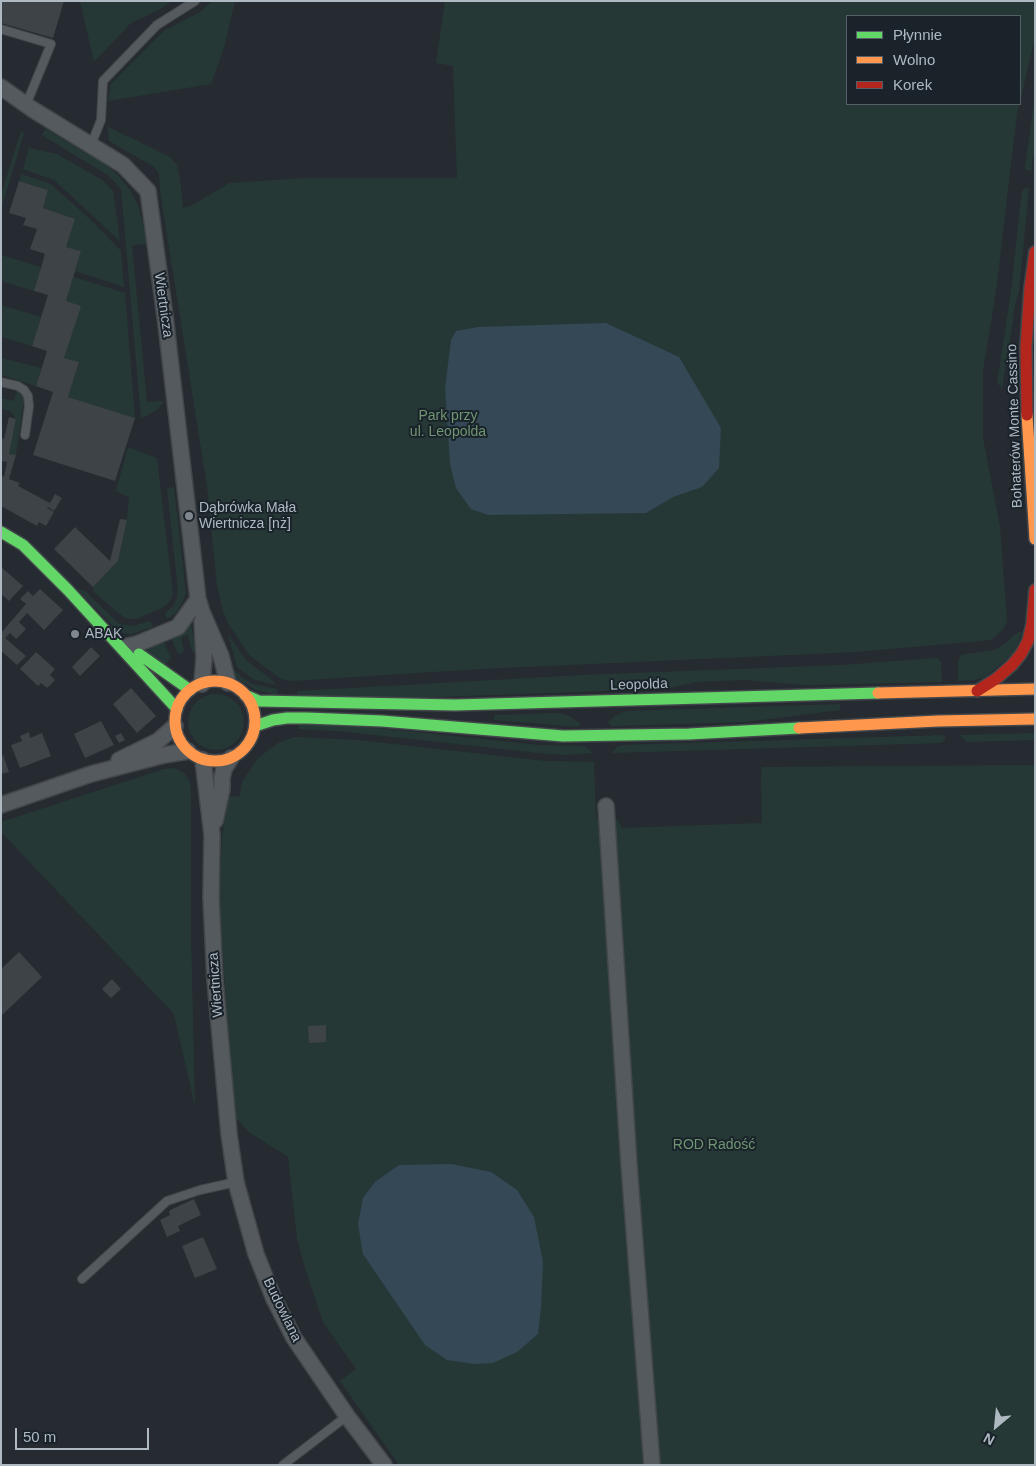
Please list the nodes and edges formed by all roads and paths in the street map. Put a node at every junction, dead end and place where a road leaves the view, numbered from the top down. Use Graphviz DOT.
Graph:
graph roads {
  1 [pos="195,1"];
  2 [pos="1,29"];
  3 [pos="1,87"];
  4 [pos="26,105"];
  5 [pos="91,145"];
  6 [pos="1034,255"];
  7 [pos="1,382"];
  8 [pos="25,435"];
  9 [pos="1,532"];
  10 [pos="1035,539"];
  11 [pos="1035,590"];
  12 [pos="200,605"];
  13 [pos="110,635"];
  14 [pos="128,646"];
  15 [pos="228,683"];
  16 [pos="196,687"];
  17 [pos="1035,689"];
  18 [pos="977,691"];
  19 [pos="245,695"];
  20 [pos="177,709"];
  21 [pos="1035,719"];
  22 [pos="175,726"];
  23 [pos="255,726"];
  24 [pos="188,751"];
  25 [pos="231,758"];
  26 [pos="203,760"];
  27 [pos="91,774"];
  28 [pos="1,805"];
  29 [pos="606,806"];
  30 [pos="212,835"];
  31 [pos="229,1134"];
  32 [pos="236,1182"];
  33 [pos="82,1279"];
  34 [pos="347,1416"];
  35 [pos="283,1465"];
  36 [pos="384,1465"];
  37 [pos="652,1465"];
  1 -- 5 [label="lane"];
  2 -- 4 [label="lane"];
  3 -- 4 [label="street, Wiertnicza"];
  4 -- 5 [label="street, Wiertnicza"];
  5 -- 12 [label="street, Wiertnicza"];
  6 -- 10 [label="street, Bohaterów Monte Cassino"];
  7 -- 8 [label="lane"];
  9 -- 13 [label="street"];
  11 -- 18 [label="street"];
  12 -- 14 [label="street"];
  12 -- 15 [label="street, Wiertnicza"];
  12 -- 16 [label="street, Wiertnicza"];
  13 -- 14 [label="street"];
  13 -- 20 [label="street"];
  14 -- 16 [label="street"];
  15 -- 16 [label="street"];
  15 -- 19 [label="street"];
  16 -- 20 [label="street"];
  17 -- 18 [label="street, Leopolda"];
  18 -- 19 [label="street, Leopolda"];
  19 -- 23 [label="street"];
  20 -- 22 [label="street"];
  21 -- 23 [label="street"];
  22 -- 24 [label="street"];
  22 -- 27 [label="street"];
  23 -- 25 [label="street"];
  24 -- 26 [label="street"];
  24 -- 27 [label="street"];
  25 -- 26 [label="street"];
  25 -- 30 [label="street, Wiertnicza"];
  26 -- 30 [label="street, Wiertnicza"];
  27 -- 28 [label="street"];
  29 -- 37 [label="street"];
  30 -- 31 [label="street, Wiertnicza"];
  31 -- 32 [label="street, Budowlana"];
  32 -- 33 [label="lane"];
  32 -- 34 [label="street, Budowlana"];
  34 -- 35 [label="lane"];
  34 -- 36 [label="street, Budowlana"];
}
